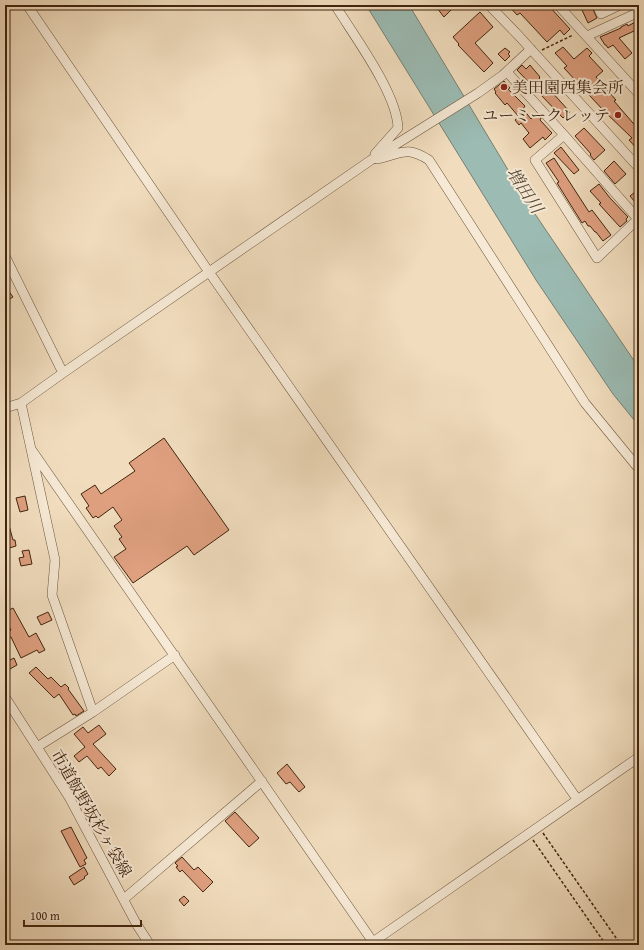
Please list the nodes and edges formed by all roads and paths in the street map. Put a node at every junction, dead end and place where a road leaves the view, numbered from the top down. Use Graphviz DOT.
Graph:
graph roads {
  1 [pos="27,5"];
  2 [pos="335,5"];
  3 [pos="489,5"];
  4 [pos="495,5"];
  5 [pos="558,5"];
  6 [pos="597,5"];
  7 [pos="620,5"];
  8 [pos="639,12"];
  9 [pos="518,35"];
  10 [pos="587,36"];
  11 [pos="531,49"];
  12 [pos="507,72"];
  13 [pos="639,94"];
  14 [pos="564,135"];
  15 [pos="371,160"];
  16 [pos="639,168"];
  17 [pos="639,218"];
  18 [pos="5,256"];
  19 [pos="209,272"];
  20 [pos="63,373"];
  21 [pos="21,403"];
  22 [pos="5,408"];
  23 [pos="32,449"];
  24 [pos="639,469"];
  25 [pos="175,655"];
  26 [pos="5,697"];
  27 [pos="93,712"];
  28 [pos="37,747"];
  29 [pos="639,757"];
  30 [pos="262,781"];
  31 [pos="577,799"];
  32 [pos="538,826"];
  33 [pos="528,833"];
  34 [pos="124,899"];
  35 [pos="371,943"];
  36 [pos="150,945"];
  37 [pos="606,945"];
  38 [pos="621,945"];
  1 -- 19 [label="street"];
  2 -- 15 [label="street"];
  3 -- 9 [label="street"];
  4 -- 9 [label="street"];
  5 -- 10 [label="street"];
  6 -- 7 [label="street"];
  8 -- 10 [label="street"];
  9 -- 11 [label="street"];
  10 -- 13 [label="street"];
  11 -- 12 [label="street"];
  11 -- 16 [label="street"];
  12 -- 14 [label="street"];
  12 -- 15 [label="street"];
  14 -- 17 [label="street"];
  14 -- 17 [label="street"];
  15 -- 19 [label="street"];
  15 -- 24 [label="street"];
  18 -- 20 [label="street"];
  19 -- 20 [label="street"];
  19 -- 31 [label="street"];
  20 -- 21 [label="street"];
  21 -- 22 [label="street"];
  21 -- 23 [label="street"];
  23 -- 25 [label="street"];
  23 -- 27 [label="street"];
  25 -- 27 [label="street"];
  25 -- 30 [label="street"];
  26 -- 28 [label="street, 市道飯野坂杉ヶ袋線"];
  27 -- 28 [label="street"];
  28 -- 34 [label="street, 市道飯野坂杉ヶ袋線"];
  29 -- 31 [label="street"];
  30 -- 34 [label="street"];
  30 -- 35 [label="street"];
  31 -- 32 [label="street"];
  32 -- 33 [label="street"];
  32 -- 38 [label="path"];
  33 -- 35 [label="street"];
  33 -- 37 [label="path"];
  34 -- 36 [label="street, 市道飯野坂杉ヶ袋線"];
}
